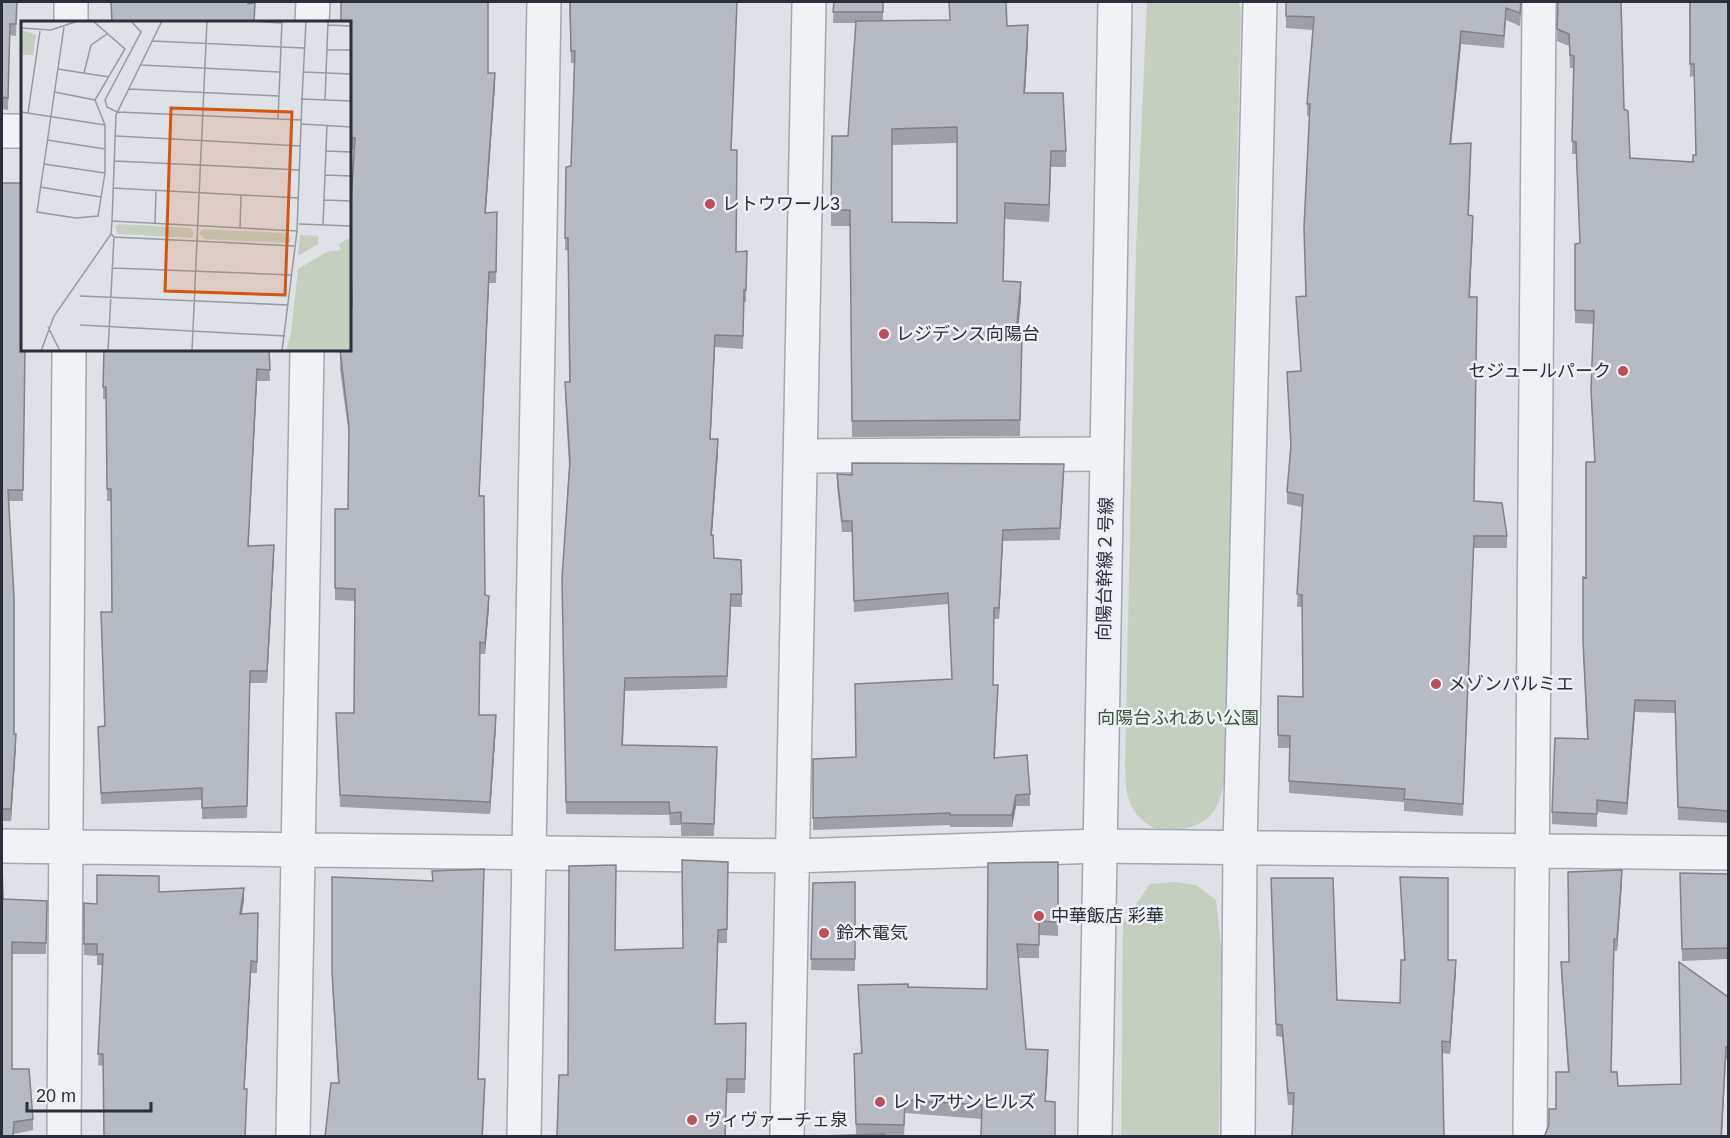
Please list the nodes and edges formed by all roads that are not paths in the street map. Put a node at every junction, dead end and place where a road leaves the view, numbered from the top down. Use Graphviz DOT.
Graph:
graph roads {
  1 [pos="71,2"];
  2 [pos="313,2"];
  3 [pos="544,2"];
  4 [pos="808,2"];
  5 [pos="1115,2"];
  6 [pos="1260,2"];
  7 [pos="1539,2"];
  8 [pos="71,21"];
  9 [pos="312,21"];
  10 [pos="2,131"];
  11 [pos="21,131"];
  12 [pos="69,351"];
  13 [pos="307,351"];
  14 [pos="1107,454"];
  15 [pos="800,456"];
  16 [pos="2,846"];
  17 [pos="66,846"];
  18 [pos="1100,846"];
  19 [pos="1240,847"];
  20 [pos="298,849"];
  21 [pos="1532,851"];
  22 [pos="529,853"];
  23 [pos="1728,853"];
  24 [pos="793,856"];
  25 [pos="64,1137"];
  26 [pos="293,1137"];
  27 [pos="524,1137"];
  28 [pos="788,1137"];
  29 [pos="1095,1137"];
  30 [pos="1238,1137"];
  31 [pos="1530,1137"];
  1 -- 8 [label="street"];
  2 -- 9 [label="street"];
  3 -- 22 [label="street"];
  4 -- 15 [label="street"];
  5 -- 14 [label="street, 向陽台幹線２号線"];
  6 -- 19 [label="street"];
  7 -- 21 [label="street"];
  10 -- 11 [label="street"];
  12 -- 17 [label="street"];
  13 -- 20 [label="street"];
  14 -- 15 [label="street"];
  14 -- 18 [label="street, 向陽台幹線２号線"];
  15 -- 24 [label="street"];
  16 -- 17 [label="street"];
  17 -- 20 [label="street"];
  17 -- 25 [label="street"];
  18 -- 19 [label="street"];
  18 -- 24 [label="street"];
  18 -- 29 [label="street, 向陽台幹線２号線"];
  19 -- 21 [label="street"];
  19 -- 30 [label="street"];
  20 -- 22 [label="street"];
  20 -- 26 [label="street"];
  21 -- 23 [label="street"];
  21 -- 31 [label="street"];
  22 -- 24 [label="street"];
  22 -- 27 [label="street"];
  24 -- 28 [label="street"];
}
